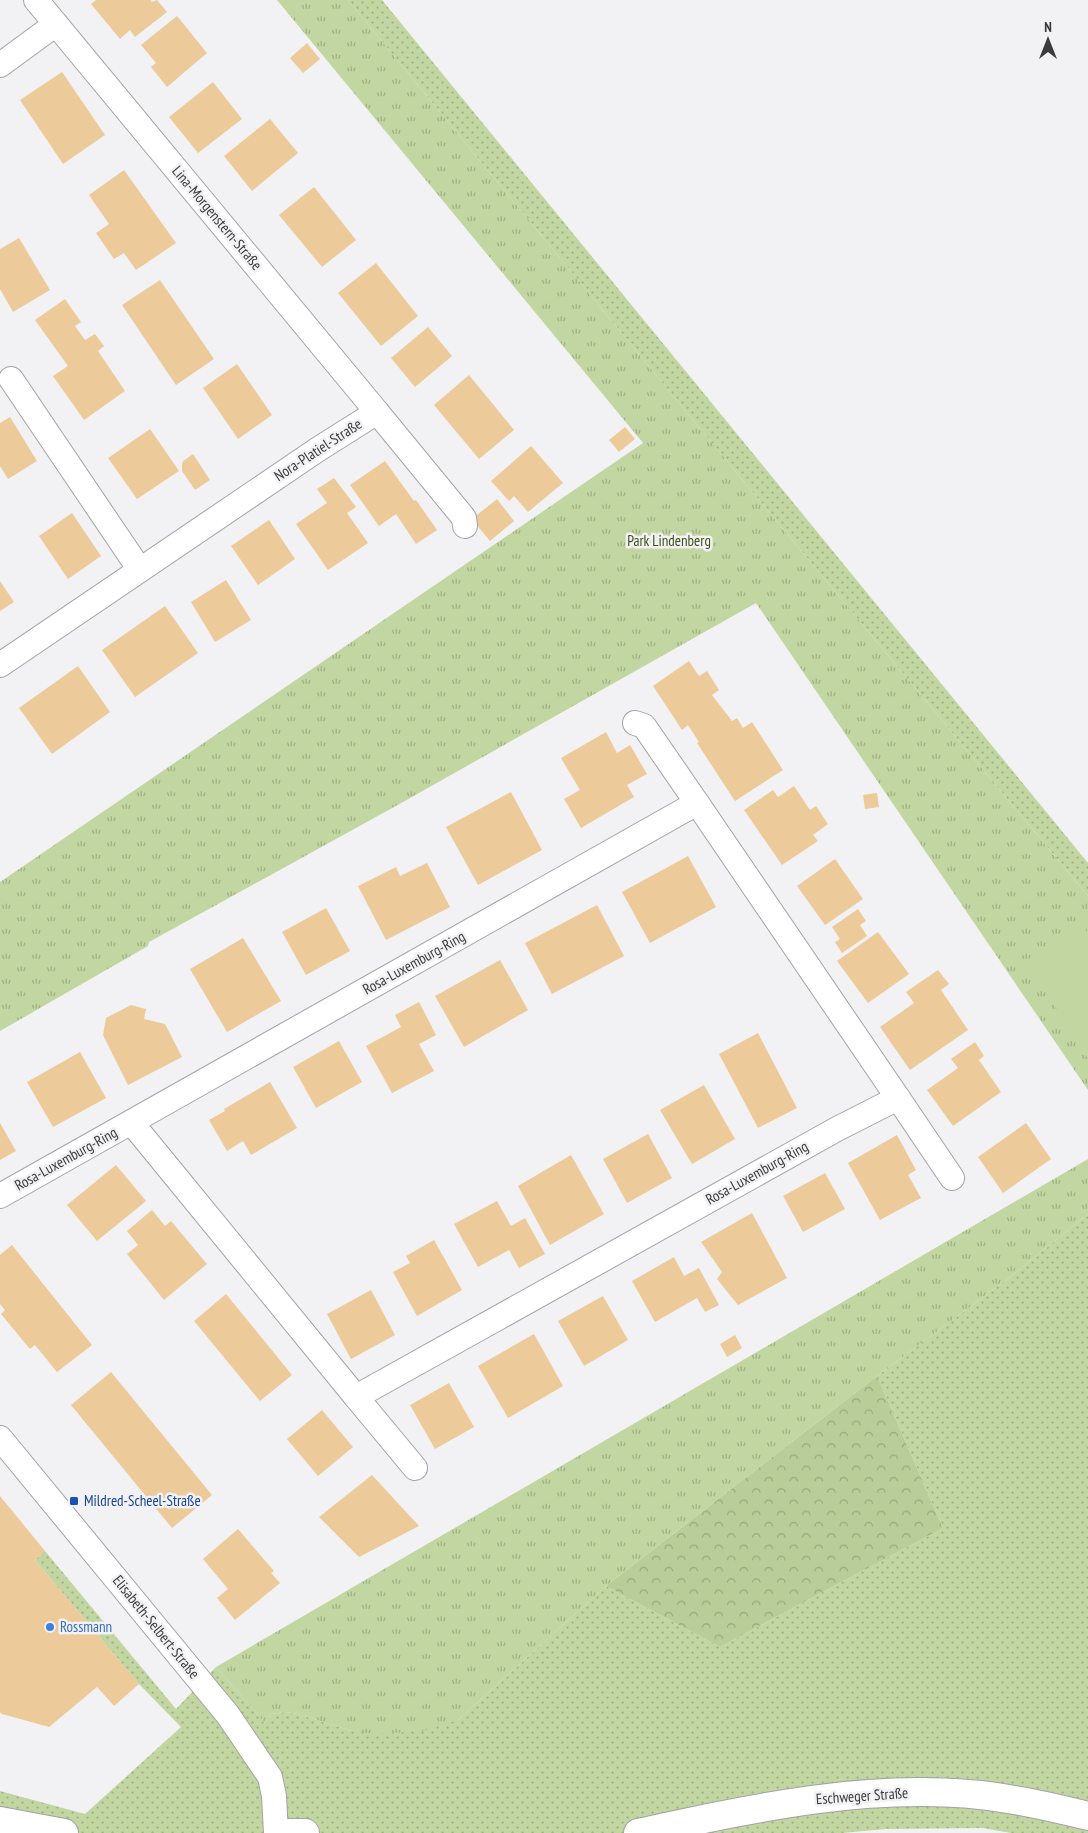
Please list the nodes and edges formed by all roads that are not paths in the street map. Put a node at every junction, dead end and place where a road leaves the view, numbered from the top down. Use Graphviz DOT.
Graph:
graph roads {
  1 [pos="36,0"];
  2 [pos="56,24"];
  3 [pos="0,65"];
  4 [pos="11,380"];
  5 [pos="377,412"];
  6 [pos="464,526"];
  7 [pos="140,570"];
  8 [pos="0,665"];
  9 [pos="635,722"];
  10 [pos="697,803"];
  11 [pos="898,1098"];
  12 [pos="131,1122"];
  13 [pos="952,1178"];
  14 [pos="0,1196"];
  15 [pos="356,1397"];
  16 [pos="0,1438"];
  17 [pos="415,1468"];
  18 [pos="1088,1816"];
  19 [pos="0,1821"];
  20 [pos="64,1833"];
  21 [pos="276,1833"];
  22 [pos="289,1833"];
  23 [pos="306,1833"];
  24 [pos="638,1833"];
  1 -- 2 [label="street, Lina-Morgenstern-Straße"];
  2 -- 3 [label="street"];
  2 -- 5 [label="street, Lina-Morgenstern-Straße"];
  4 -- 7 [label="street"];
  5 -- 6 [label="street, Nora-Platiel-Straße"];
  5 -- 7 [label="street, Nora-Platiel-Straße"];
  7 -- 8 [label="street, Nora-Platiel-Straße"];
  9 -- 10 [label="street"];
  10 -- 11 [label="street"];
  10 -- 12 [label="street, Rosa-Luxemburg-Ring"];
  11 -- 13 [label="street"];
  11 -- 15 [label="street, Rosa-Luxemburg-Ring"];
  12 -- 14 [label="street, Rosa-Luxemburg-Ring"];
  12 -- 15 [label="street, Rosa-Luxemburg-Ring"];
  15 -- 17 [label="street, Rosa-Luxemburg-Ring"];
  16 -- 21 [label="street, Elisabeth-Selbert-Straße"];
  18 -- 24 [label="main road, Eschweger Straße"];
  19 -- 20 [label="main road"];
  22 -- 23 [label="main road"];
}
